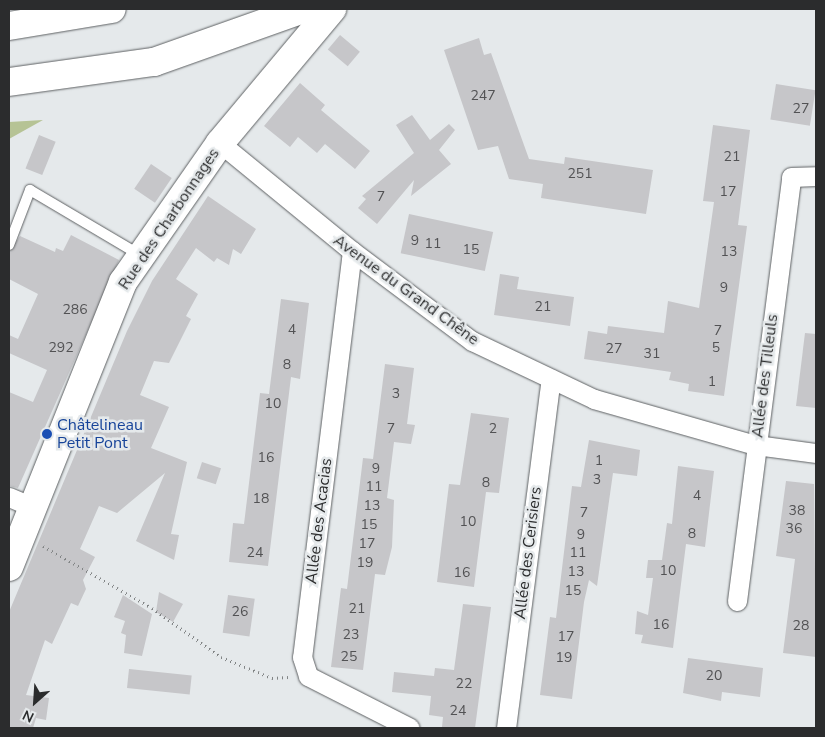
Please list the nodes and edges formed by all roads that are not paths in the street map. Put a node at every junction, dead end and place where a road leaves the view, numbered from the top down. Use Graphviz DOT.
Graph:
graph roads {
  1 [pos="112,9"];
  2 [pos="304,9"];
  3 [pos="332,9"];
  4 [pos="9,26"];
  5 [pos="9,82"];
  6 [pos="220,143"];
  7 [pos="816,176"];
  8 [pos="9,245"];
  9 [pos="352,251"];
  10 [pos="142,256"];
  11 [pos="551,379"];
  12 [pos="756,444"];
  13 [pos="816,453"];
  14 [pos="20,502"];
  15 [pos="9,568"];
  16 [pos="737,601"];
  17 [pos="410,728"];
  18 [pos="506,728"];
  1 -- 4 [label="main road"];
  2 -- 5 [label="main road"];
  3 -- 6 [label="main road, Rue des Charbonnages"];
  6 -- 9 [label="street, Avenue du Grand Chêne"];
  6 -- 10 [label="main road, Rue des Charbonnages"];
  7 -- 12 [label="street, Allée des Tilleuls"];
  8 -- 10 [label="lane"];
  9 -- 11 [label="street, Avenue du Grand Chêne"];
  9 -- 17 [label="street, Allée des Acacias"];
  10 -- 14 [label="main road, Rue des Charbonnages"];
  11 -- 12 [label="street, Avenue du Grand Chêne"];
  11 -- 18 [label="street, Allée des Cerisiers"];
  12 -- 13 [label="street, Avenue du Grand Chêne"];
  12 -- 16 [label="street, Allée des Tilleuls"];
  14 -- 15 [label="main road, Rue des Charbonnages"];
}
